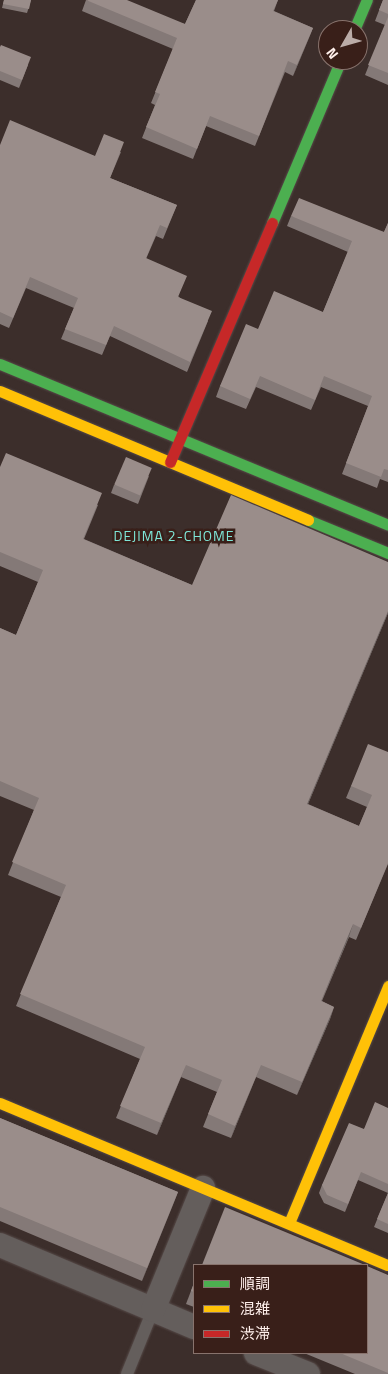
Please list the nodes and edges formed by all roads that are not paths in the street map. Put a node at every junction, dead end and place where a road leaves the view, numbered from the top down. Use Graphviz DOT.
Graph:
graph roads {
  1 [pos="367,0"];
  2 [pos="358,20"];
  3 [pos="337,70"];
  4 [pos="0,364"];
  5 [pos="0,391"];
  6 [pos="180,439"];
  7 [pos="170,462"];
  8 [pos="388,525"];
  9 [pos="388,553"];
  10 [pos="388,986"];
  11 [pos="0,1103"];
  12 [pos="203,1188"];
  13 [pos="289,1223"];
  14 [pos="0,1245"];
  15 [pos="388,1264"];
  16 [pos="153,1310"];
  17 [pos="193,1327"];
  18 [pos="258,1354"];
  19 [pos="127,1374"];
  20 [pos="308,1374"];
  1 -- 2 [label="street"];
  3 -- 6 [label="street"];
  4 -- 6 [label="street"];
  5 -- 7 [label="street"];
  6 -- 7 [label="street"];
  6 -- 8 [label="street"];
  7 -- 9 [label="street"];
  10 -- 13 [label="street"];
  11 -- 12 [label="street"];
  12 -- 13 [label="street"];
  12 -- 16 [label="street"];
  13 -- 15 [label="street"];
  14 -- 16 [label="street"];
  16 -- 17 [label="street"];
  16 -- 19 [label="lane"];
  18 -- 20 [label="street"];
}
